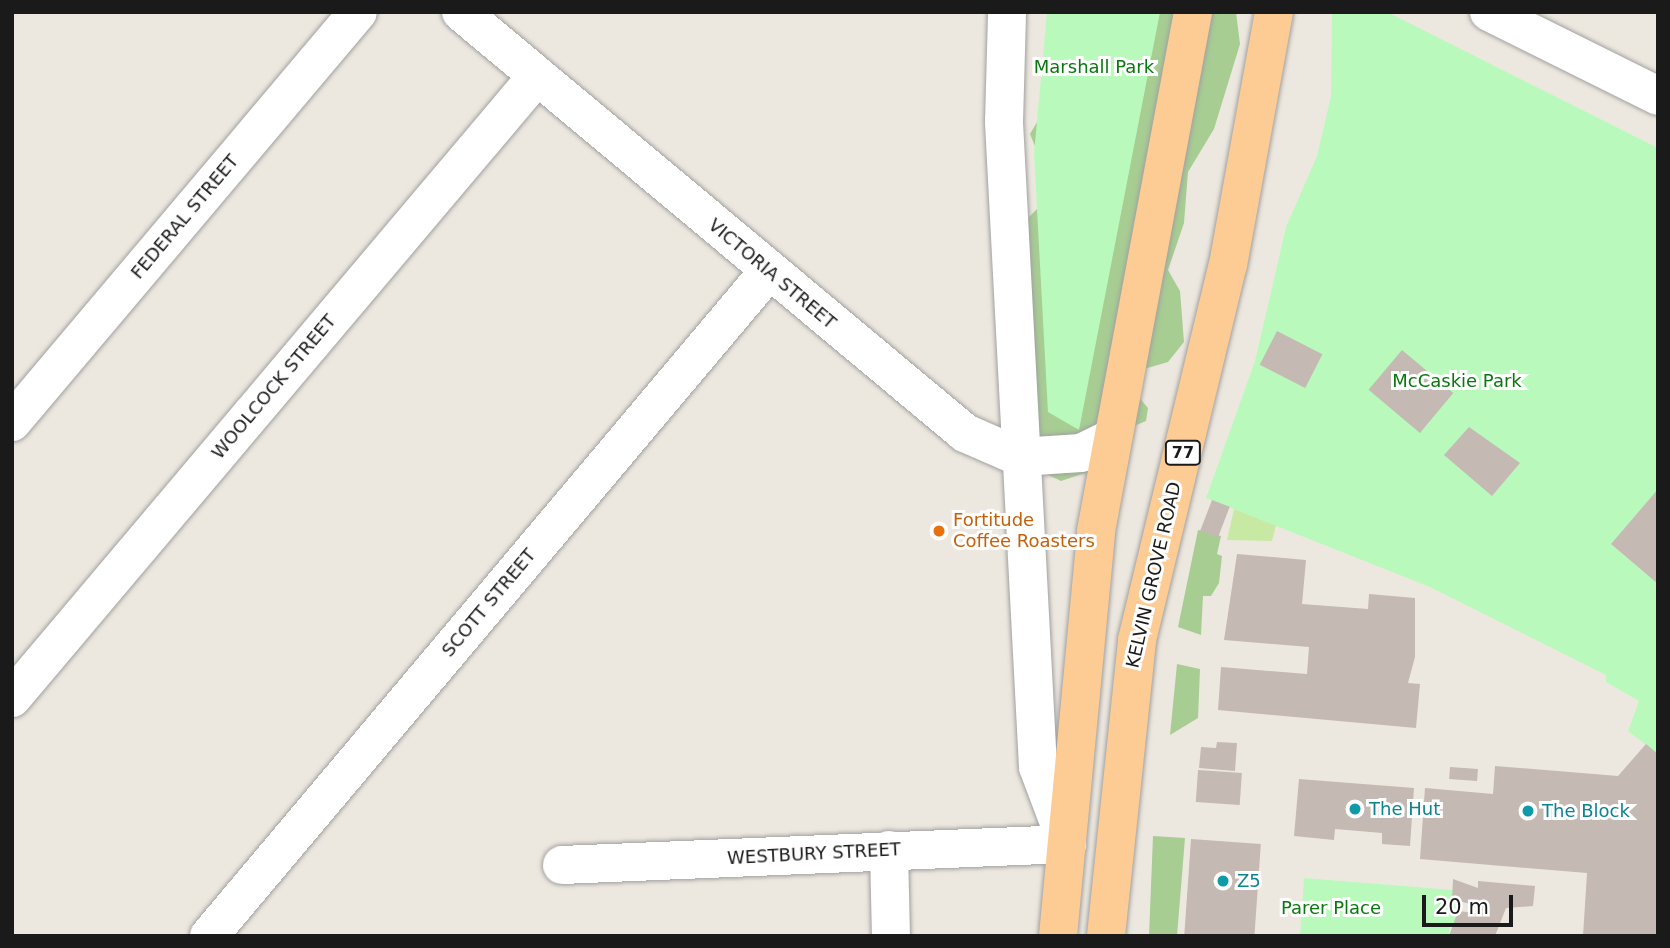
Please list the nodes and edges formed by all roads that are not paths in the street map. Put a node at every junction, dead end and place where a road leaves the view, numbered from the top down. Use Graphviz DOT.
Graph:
graph roads {
  1 [pos="358,12"];
  2 [pos="461,12"];
  3 [pos="1007,12"];
  4 [pos="1193,12"];
  5 [pos="1274,12"];
  6 [pos="1489,12"];
  7 [pos="537,76"];
  8 [pos="1658,96"];
  9 [pos="768,271"];
  10 [pos="12,422"];
  11 [pos="1112,438"];
  12 [pos="1020,457"];
  13 [pos="12,698"];
  14 [pos="1067,844"];
  15 [pos="889,850"];
  16 [pos="562,865"];
  17 [pos="209,936"];
  18 [pos="891,936"];
  19 [pos="1058,936"];
  20 [pos="1106,936"];
  1 -- 10 [label="street, FEDERAL STREET"];
  2 -- 7 [label="street, VICTORIA STREET"];
  3 -- 12 [label="street"];
  4 -- 11 [label="main road"];
  5 -- 20 [label="main road, KELVIN GROVE ROAD / 77"];
  6 -- 8 [label="street"];
  7 -- 9 [label="street, VICTORIA STREET"];
  7 -- 13 [label="street, WOOLCOCK STREET"];
  9 -- 12 [label="street, VICTORIA STREET"];
  9 -- 17 [label="street, SCOTT STREET"];
  11 -- 12 [label="street, VICTORIA STREET"];
  11 -- 14 [label="main road"];
  12 -- 14 [label="street"];
  14 -- 15 [label="street, WESTBURY STREET"];
  14 -- 19 [label="main road"];
  15 -- 16 [label="street, WESTBURY STREET"];
  15 -- 18 [label="street"];
}
